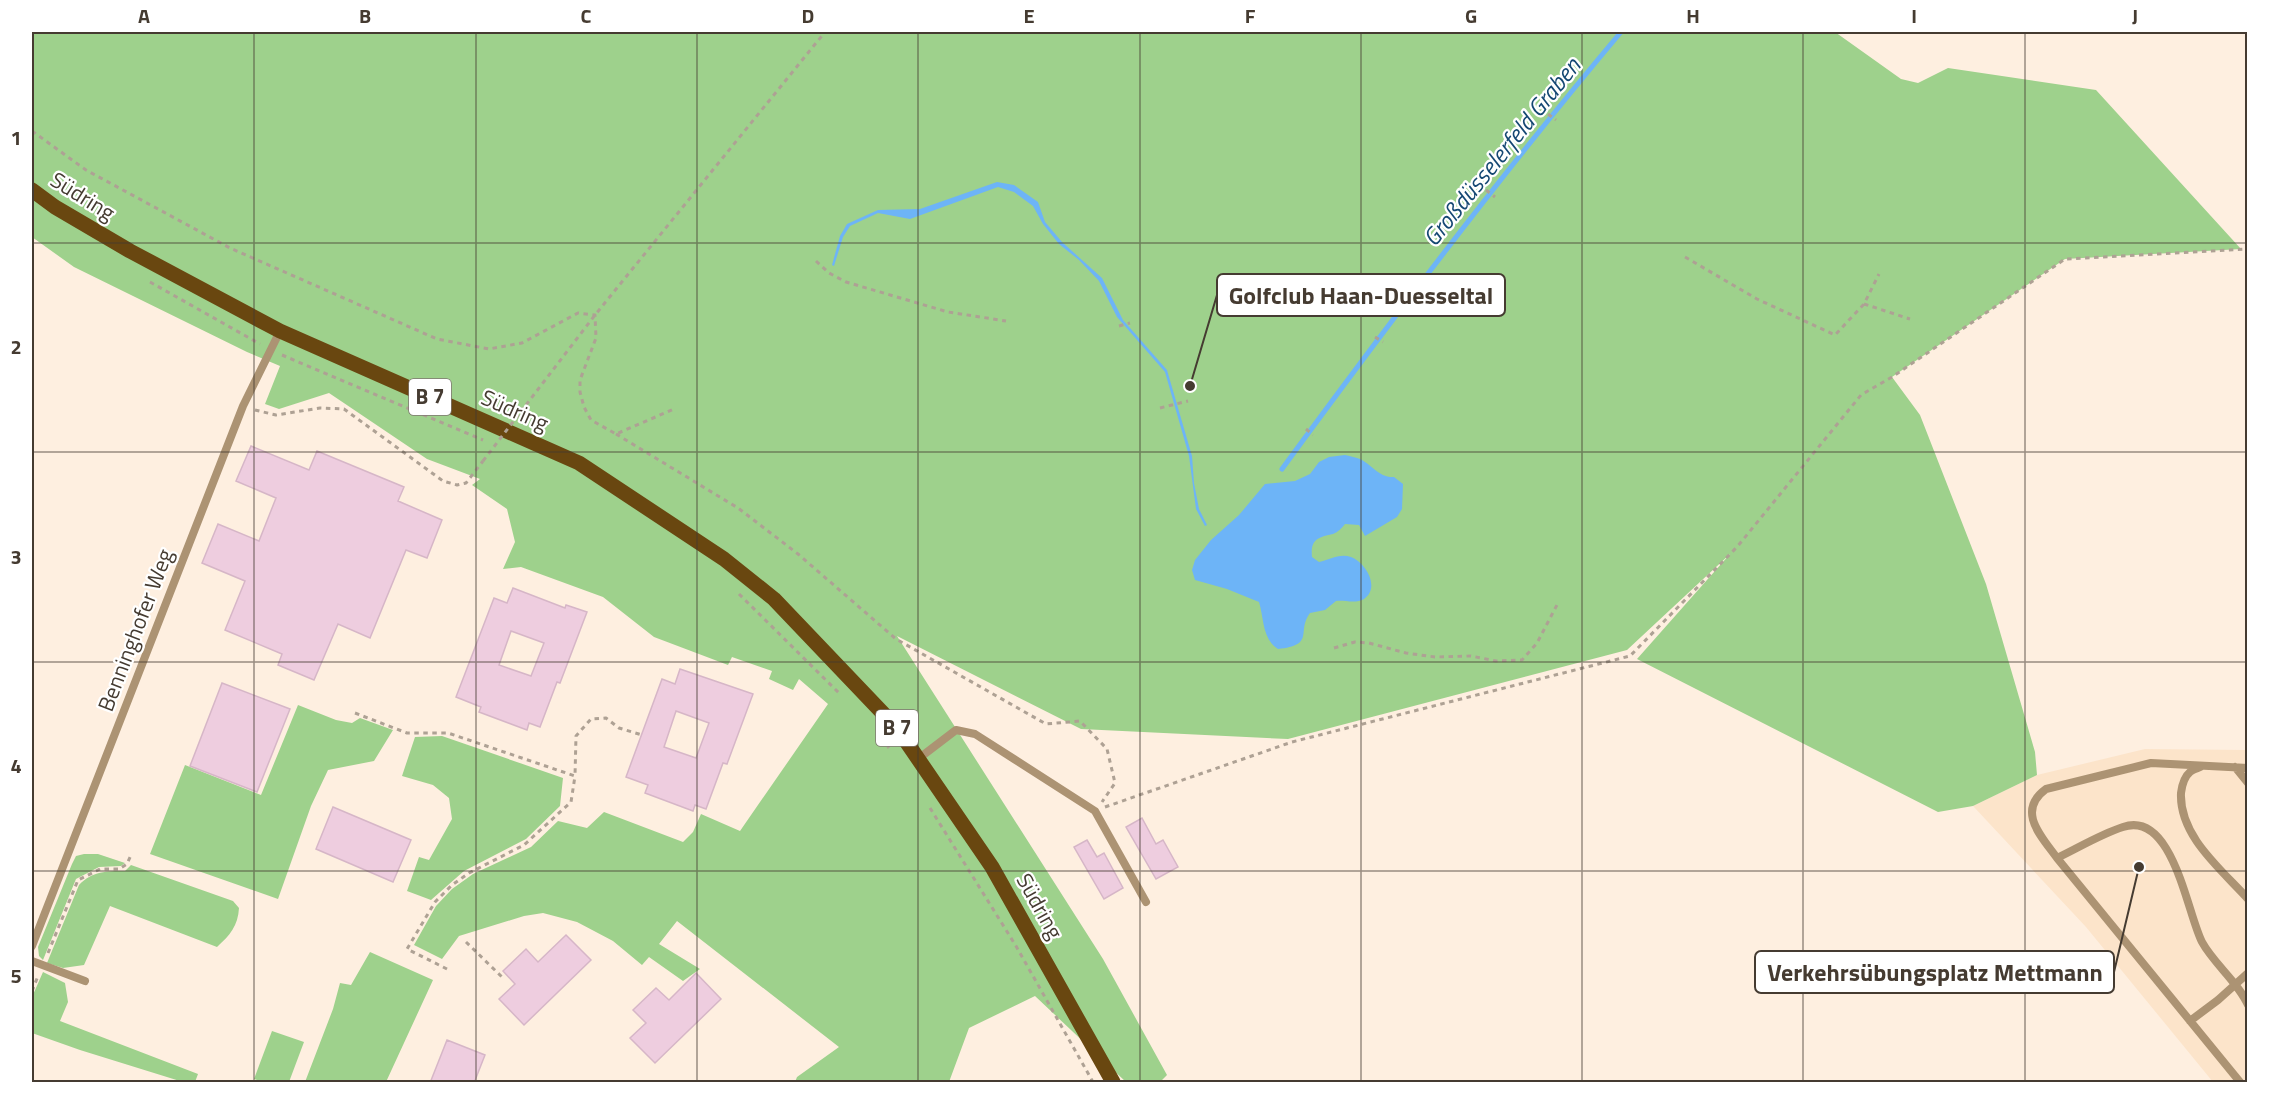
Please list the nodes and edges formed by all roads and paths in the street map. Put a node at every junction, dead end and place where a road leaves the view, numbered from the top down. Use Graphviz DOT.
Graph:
graph roads {
  1 [pos="825,32"];
  2 [pos="1548,114"];
  3 [pos="1556,120"];
  4 [pos="32,131"];
  5 [pos="32,190"];
  6 [pos="1486,190"];
  7 [pos="1496,196"];
  8 [pos="2247,249"];
  9 [pos="1685,257"];
  10 [pos="816,261"];
  11 [pos="1879,274"];
  12 [pos="141,276"];
  13 [pos="1864,304"];
  14 [pos="595,315"];
  15 [pos="1910,319"];
  16 [pos="1006,321"];
  17 [pos="1130,322"];
  18 [pos="1119,326"];
  19 [pos="280,331"];
  20 [pos="1375,337"];
  21 [pos="1383,342"];
  22 [pos="272,350"];
  23 [pos="1188,401"];
  24 [pos="243,406"];
  25 [pos="1160,408"];
  26 [pos="674,409"];
  27 [pos="1306,429"];
  28 [pos="616,434"];
  29 [pos="1313,435"];
  30 [pos="496,446"];
  31 [pos="738,593"];
  32 [pos="1558,603"];
  33 [pos="1334,648"];
  34 [pos="847,700"];
  35 [pos="355,713"];
  36 [pos="872,725"];
  37 [pos="642,735"];
  38 [pos="893,753"];
  39 [pos="918,759"];
  40 [pos="2204,765"];
  41 [pos="2235,767"];
  42 [pos="2247,768"];
  43 [pos="575,776"];
  44 [pos="2247,783"];
  45 [pos="926,801"];
  46 [pos="1095,811"];
  47 [pos="131,855"];
  48 [pos="2056,858"];
  49 [pos="2247,899"];
  50 [pos="1146,902"];
  51 [pos="466,942"];
  52 [pos="32,946"];
  53 [pos="32,961"];
  54 [pos="43,966"];
  55 [pos="447,969"];
  56 [pos="2247,973"];
  57 [pos="502,977"];
  58 [pos="85,981"];
  59 [pos="2234,985"];
  60 [pos="32,990"];
  61 [pos="2247,1005"];
  62 [pos="2190,1021"];
  63 [pos="1093,1083"];
  64 [pos="1113,1083"];
  65 [pos="2240,1083"];
  1 -- 14 [label="path"];
  2 -- 3 [label="path"];
  4 -- 14 [label="path"];
  5 -- 19 [label="main road, Südring / B 7"];
  6 -- 7 [label="path"];
  8 -- 46 [label="path"];
  9 -- 13 [label="path"];
  10 -- 16 [label="path"];
  11 -- 13 [label="path"];
  12 -- 22 [label="path"];
  13 -- 15 [label="path"];
  14 -- 24 [label="path, bridge"];
  14 -- 28 [label="path"];
  17 -- 18 [label="path"];
  19 -- 22 [label="lane, Benninghofer Weg"];
  19 -- 39 [label="main road, Südring / B 7"];
  20 -- 21 [label="path"];
  22 -- 24 [label="lane, Benninghofer Weg"];
  22 -- 30 [label="path"];
  23 -- 25 [label="path"];
  24 -- 52 [label="lane, Benninghofer Weg"];
  26 -- 28 [label="path"];
  27 -- 29 [label="path"];
  28 -- 46 [label="path"];
  31 -- 34 [label="path"];
  32 -- 33 [label="path"];
  35 -- 43 [label="path"];
  36 -- 38 [label="path"];
  37 -- 43 [label="path"];
  39 -- 46 [label="lane"];
  39 -- 64 [label="main road, Südring / B 7"];
  40 -- 41 [label="lane"];
  40 -- 48 [label="lane"];
  40 -- 49 [label="lane"];
  41 -- 42 [label="lane"];
  41 -- 44 [label="lane"];
  43 -- 55 [label="path"];
  45 -- 63 [label="path"];
  46 -- 50 [label="lane"];
  47 -- 54 [label="path"];
  48 -- 59 [label="lane"];
  48 -- 62 [label="lane"];
  51 -- 57 [label="path"];
  53 -- 54 [label="lane"];
  54 -- 58 [label="lane"];
  54 -- 60 [label="path"];
  56 -- 59 [label="lane"];
  59 -- 61 [label="lane"];
  59 -- 62 [label="lane"];
  62 -- 65 [label="lane"];
}
